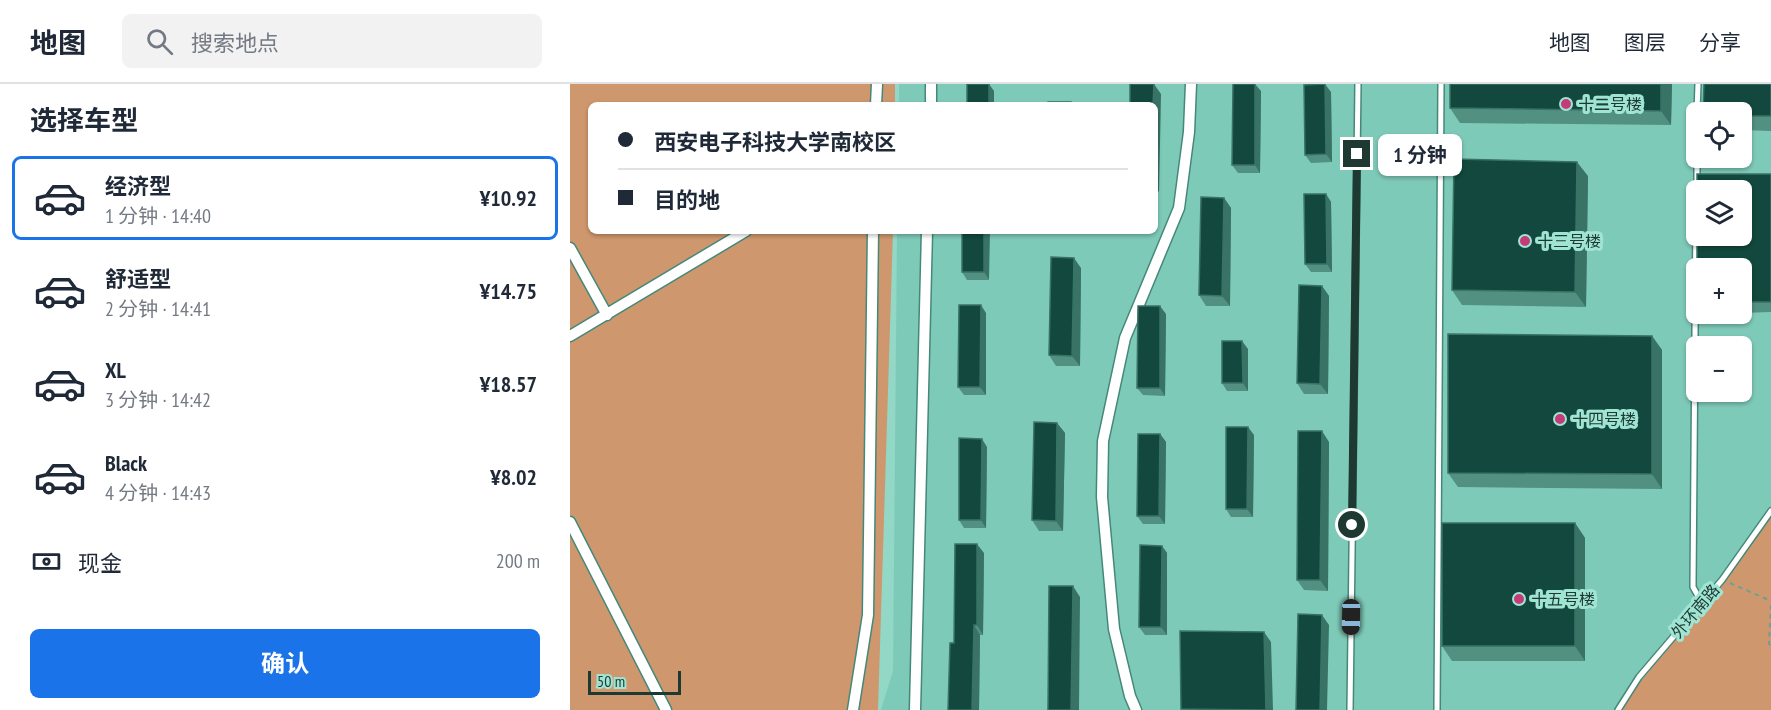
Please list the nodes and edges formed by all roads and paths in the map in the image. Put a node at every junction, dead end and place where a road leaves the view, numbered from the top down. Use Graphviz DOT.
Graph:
graph roads {
  1 [pos="878,84"];
  2 [pos="931,84"];
  3 [pos="1191,84"];
  4 [pos="1358,84"];
  5 [pos="1441,84"];
  6 [pos="1698,84"];
  7 [pos="876,102"];
  8 [pos="930,102"];
  9 [pos="1697,102"];
  10 [pos="741,234"];
  11 [pos="873,234"];
  12 [pos="927,234"];
  13 [pos="1696,246"];
  14 [pos="570,248"];
  15 [pos="607,315"];
  16 [pos="570,336"];
  17 [pos="1771,511"];
  18 [pos="570,522"];
  19 [pos="1722,580"];
  20 [pos="1702,603"];
  21 [pos="1771,603"];
  22 [pos="1771,649"];
  23 [pos="666,710"];
  24 [pos="853,710"];
  25 [pos="915,710"];
  26 [pos="1136,710"];
  27 [pos="1350,710"];
  28 [pos="1437,710"];
  29 [pos="1618,710"];
  1 -- 7 [label="street"];
  2 -- 8 [label="street"];
  3 -- 26 [label="street"];
  4 -- 27 [label="lane"];
  5 -- 28 [label="lane"];
  6 -- 9 [label="lane"];
  10 -- 15 [label="street"];
  11 -- 24 [label="street"];
  12 -- 25 [label="street"];
  13 -- 20 [label="lane"];
  14 -- 15 [label="street"];
  15 -- 16 [label="street"];
  17 -- 19 [label="lane, 外环南路"];
  18 -- 23 [label="street"];
  19 -- 20 [label="lane, 外环南路"];
  19 -- 21 [label="path"];
  20 -- 29 [label="lane, 外环南路"];
  21 -- 22 [label="path"];
}
